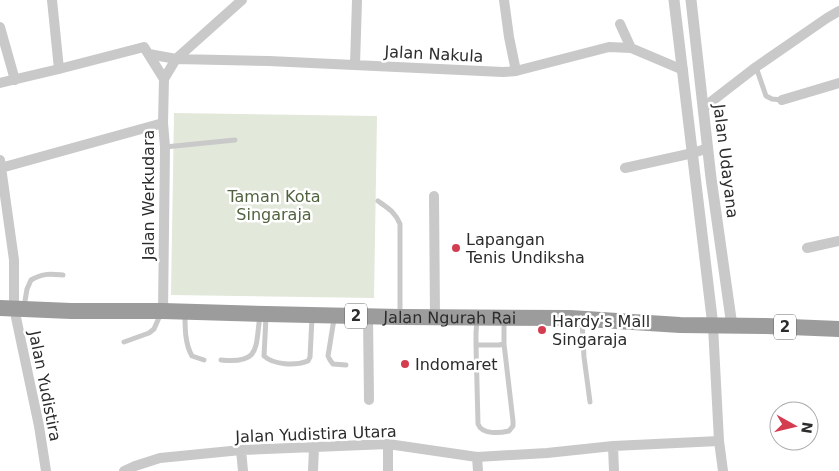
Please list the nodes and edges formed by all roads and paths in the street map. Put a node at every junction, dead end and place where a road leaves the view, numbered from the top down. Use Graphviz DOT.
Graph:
graph roads {
  1 [pos="52,0"];
  2 [pos="242,0"];
  3 [pos="357,0"];
  4 [pos="504,0"];
  5 [pos="674,0"];
  6 [pos="691,0"];
  7 [pos="839,10"];
  8 [pos="620,24"];
  9 [pos="0,27"];
  10 [pos="631,48"];
  11 [pos="146,51"];
  12 [pos="176,59"];
  13 [pos="355,65"];
  14 [pos="756,67"];
  15 [pos="59,70"];
  16 [pos="683,70"];
  17 [pos="516,71"];
  18 [pos="164,79"];
  19 [pos="15,80"];
  20 [pos="839,83"];
  21 [pos="1,85"];
  22 [pos="782,100"];
  23 [pos="703,108"];
  24 [pos="163,123"];
  25 [pos="235,140"];
  26 [pos="165,147"];
  27 [pos="708,148"];
  28 [pos="693,153"];
  29 [pos="0,164"];
  30 [pos="625,168"];
  31 [pos="434,196"];
  32 [pos="378,201"];
  33 [pos="839,241"];
  34 [pos="807,248"];
  35 [pos="63,275"];
  36 [pos="13,308"];
  37 [pos="163,311"];
  38 [pos="185,312"];
  39 [pos="263,314"];
  40 [pos="312,315"];
  41 [pos="334,315"];
  42 [pos="368,316"];
  43 [pos="400,317"];
  44 [pos="435,317"];
  45 [pos="477,317"];
  46 [pos="504,318"];
  47 [pos="582,319"];
  48 [pos="713,326"];
  49 [pos="732,326"];
  50 [pos="839,329"];
  51 [pos="124,342"];
  52 [pos="504,344"];
  53 [pos="476,345"];
  54 [pos="204,360"];
  55 [pos="221,360"];
  56 [pos="346,365"];
  57 [pos="369,400"];
  58 [pos="590,402"];
  59 [pos="719,442"];
  60 [pos="388,444"];
  61 [pos="613,446"];
  62 [pos="314,448"];
  63 [pos="241,450"];
  64 [pos="477,457"];
  65 [pos="136,468"];
  66 [pos="46,471"];
  67 [pos="124,471"];
  68 [pos="244,471"];
  69 [pos="313,471"];
  70 [pos="388,471"];
  71 [pos="478,471"];
  72 [pos="614,471"];
  73 [pos="723,471"];
  1 -- 15 [label="street"];
  2 -- 12 [label="street, Jalan Werkudara"];
  3 -- 13 [label="street"];
  4 -- 17 [label="street"];
  5 -- 16 [label="street, Jalan Udayana"];
  6 -- 23 [label="street, Jalan Udayana"];
  7 -- 14 [label="street"];
  8 -- 10 [label="street"];
  9 -- 19 [label="street"];
  10 -- 16 [label="street, Jalan Nakula"];
  10 -- 17 [label="street, Jalan Nakula"];
  11 -- 12 [label="street, Jalan Nakula"];
  11 -- 15 [label="street"];
  11 -- 18 [label="street"];
  12 -- 13 [label="street, Jalan Nakula"];
  12 -- 18 [label="street, Jalan Werkudara"];
  13 -- 17 [label="street, Jalan Nakula"];
  14 -- 22 [label="lane"];
  14 -- 23 [label="street"];
  15 -- 19 [label="street"];
  16 -- 28 [label="street, Jalan Udayana"];
  18 -- 24 [label="street, Jalan Werkudara"];
  19 -- 21 [label="street"];
  20 -- 22 [label="street"];
  23 -- 27 [label="street, Jalan Udayana"];
  24 -- 26 [label="street, Jalan Werkudara"];
  24 -- 29 [label="street"];
  25 -- 26 [label="lane"];
  26 -- 37 [label="street, Jalan Werkudara"];
  27 -- 28 [label="street"];
  27 -- 49 [label="street, Jalan Udayana"];
  28 -- 30 [label="street"];
  28 -- 48 [label="street, Jalan Udayana"];
  29 -- 36 [label="street, Jalan Yudistira"];
  31 -- 44 [label="street"];
  32 -- 43 [label="lane"];
  33 -- 34 [label="street"];
  35 -- 36 [label="lane"];
  36 -- 37 [label="highway, Jalan Ngurah Rai / 2"];
  36 -- 66 [label="street, Jalan Yudistira"];
  37 -- 38 [label="highway, Jalan Ngurah Rai / 2"];
  37 -- 51 [label="lane"];
  38 -- 39 [label="highway, Jalan Ngurah Rai / 2"];
  38 -- 54 [label="lane"];
  39 -- 40 [label="highway, Jalan Ngurah Rai / 2"];
  39 -- 40 [label="lane"];
  39 -- 55 [label="lane"];
  40 -- 41 [label="highway, Jalan Ngurah Rai / 2"];
  41 -- 42 [label="highway, Jalan Ngurah Rai / 2"];
  41 -- 56 [label="lane"];
  42 -- 43 [label="highway, Jalan Ngurah Rai / 2"];
  42 -- 57 [label="street"];
  43 -- 44 [label="highway, Jalan Ngurah Rai / 2"];
  44 -- 45 [label="highway, Jalan Ngurah Rai / 2"];
  45 -- 46 [label="highway, Jalan Ngurah Rai / 2"];
  45 -- 53 [label="lane"];
  46 -- 47 [label="highway, Jalan Ngurah Rai / 2"];
  46 -- 52 [label="lane"];
  47 -- 48 [label="highway, Jalan Ngurah Rai / 2"];
  47 -- 58 [label="lane"];
  48 -- 49 [label="highway, Jalan Ngurah Rai / 2"];
  48 -- 59 [label="street"];
  49 -- 50 [label="highway, Jalan Ngurah Rai / 2"];
  52 -- 53 [label="lane"];
  52 -- 53 [label="lane"];
  59 -- 61 [label="street, Jalan Yudistira Utara"];
  59 -- 73 [label="street"];
  60 -- 62 [label="street, Jalan Yudistira Utara"];
  60 -- 64 [label="street, Jalan Yudistira Utara"];
  60 -- 70 [label="street"];
  61 -- 64 [label="street, Jalan Yudistira Utara"];
  61 -- 72 [label="street"];
  62 -- 63 [label="street, Jalan Yudistira Utara"];
  62 -- 69 [label="street"];
  63 -- 65 [label="street, Jalan Yudistira Utara"];
  63 -- 68 [label="street"];
  64 -- 71 [label="street"];
  65 -- 67 [label="street, Jalan Yudistira Utara"];
}
